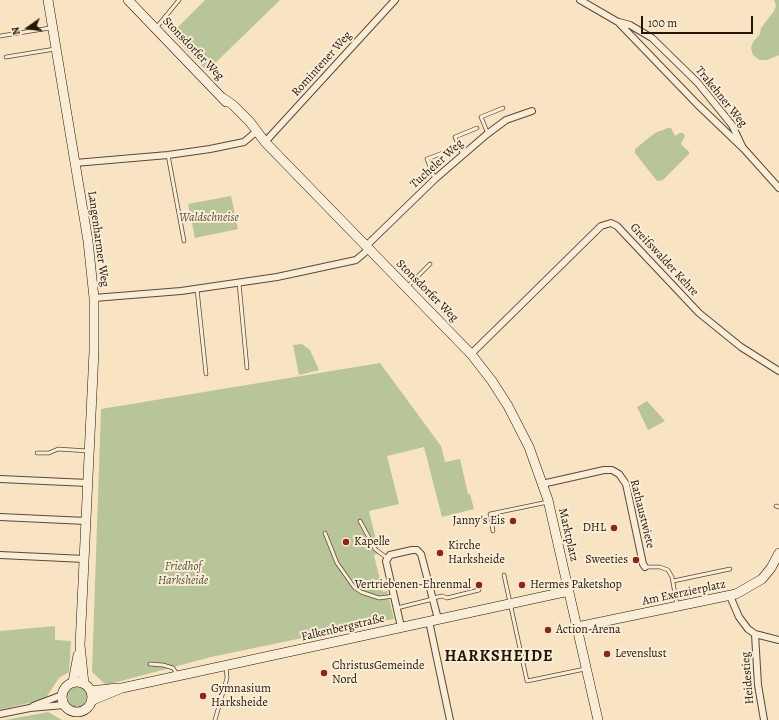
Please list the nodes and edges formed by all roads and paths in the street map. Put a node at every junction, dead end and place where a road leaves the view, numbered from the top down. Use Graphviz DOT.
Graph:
graph roads {
  1 [pos="48,0"];
  2 [pos="128,0"];
  3 [pos="179,0"];
  4 [pos="396,0"];
  5 [pos="580,0"];
  6 [pos="618,22"];
  7 [pos="52,28"];
  8 [pos="156,28"];
  9 [pos="0,36"];
  10 [pos="56,48"];
  11 [pos="6,57"];
  12 [pos="503,108"];
  13 [pos="532,111"];
  14 [pos="476,128"];
  15 [pos="488,134"];
  16 [pos="259,136"];
  17 [pos="453,149"];
  18 [pos="744,149"];
  19 [pos="168,155"];
  20 [pos="463,155"];
  21 [pos="75,163"];
  22 [pos="435,179"];
  23 [pos="779,188"];
  24 [pos="184,241"];
  25 [pos="367,248"];
  26 [pos="430,264"];
  27 [pos="238,283"];
  28 [pos="406,287"];
  29 [pos="197,289"];
  30 [pos="94,298"];
  31 [pos="471,354"];
  32 [pos="247,368"];
  33 [pos="779,371"];
  34 [pos="206,374"];
  35 [pos="89,451"];
  36 [pos="37,453"];
  37 [pos="0,479"];
  38 [pos="88,483"];
  39 [pos="542,484"];
  40 [pos="548,502"];
  41 [pos="0,517"];
  42 [pos="86,521"];
  43 [pos="360,521"];
  44 [pos="494,531"];
  45 [pos="325,533"];
  46 [pos="779,553"];
  47 [pos="0,555"];
  48 [pos="387,558"];
  49 [pos="85,559"];
  50 [pos="645,567"];
  51 [pos="730,569"];
  52 [pos="504,575"];
  53 [pos="672,582"];
  54 [pos="479,590"];
  55 [pos="569,591"];
  56 [pos="394,596"];
  57 [pos="730,596"];
  58 [pos="433,599"];
  59 [pos="511,604"];
  60 [pos="678,606"];
  61 [pos="397,608"];
  62 [pos="433,620"];
  63 [pos="401,627"];
  64 [pos="577,627"];
  65 [pos="755,634"];
  66 [pos="779,640"];
  67 [pos="80,645"];
  68 [pos="150,664"];
  69 [pos="226,666"];
  70 [pos="586,668"];
  71 [pos="179,677"];
  72 [pos="73,682"];
  73 [pos="84,684"];
  74 [pos="122,688"];
  75 [pos="91,691"];
  76 [pos="62,695"];
  77 [pos="92,700"];
  78 [pos="64,705"];
  79 [pos="30,708"];
  80 [pos="0,714"];
  81 [pos="84,715"];
  82 [pos="73,716"];
  83 [pos="215,720"];
  84 [pos="450,720"];
  85 [pos="598,720"];
  86 [pos="764,720"];
  1 -- 7 [label="main road, Langenharmer Weg"];
  2 -- 8 [label="main road, Stonsdorfer Weg"];
  3 -- 8 [label="lane"];
  4 -- 16 [label="street, Romintener Weg"];
  5 -- 6 [label="street, Trakehner Weg"];
  6 -- 18 [label="street, Trakehner Weg"];
  6 -- 18 [label="street, Trakehner Weg"];
  7 -- 9 [label="lane"];
  7 -- 10 [label="main road, Langenharmer Weg"];
  8 -- 16 [label="main road, Stonsdorfer Weg"];
  10 -- 11 [label="lane"];
  10 -- 21 [label="main road, Langenharmer Weg"];
  12 -- 15 [label="lane"];
  13 -- 15 [label="street, Tucheler Weg"];
  14 -- 20 [label="lane"];
  15 -- 20 [label="street, Tucheler Weg"];
  16 -- 19 [label="street, Romintener Weg"];
  16 -- 25 [label="main road, Stonsdorfer Weg"];
  17 -- 22 [label="lane"];
  18 -- 23 [label="street, Trakehner Weg"];
  19 -- 21 [label="street, Romintener Weg"];
  19 -- 24 [label="lane"];
  20 -- 22 [label="street, Tucheler Weg"];
  21 -- 30 [label="main road, Langenharmer Weg"];
  22 -- 25 [label="street, Tucheler Weg"];
  25 -- 27 [label="street"];
  25 -- 28 [label="main road, Stonsdorfer Weg"];
  26 -- 28 [label="lane"];
  27 -- 29 [label="street"];
  27 -- 32 [label="lane"];
  28 -- 31 [label="main road, Stonsdorfer Weg"];
  29 -- 30 [label="street"];
  29 -- 34 [label="lane"];
  30 -- 35 [label="main road, Langenharmer Weg"];
  31 -- 33 [label="street, Greifswalder Kehre"];
  31 -- 39 [label="main road, Stonsdorfer Weg"];
  35 -- 36 [label="lane"];
  35 -- 38 [label="main road, Langenharmer Weg"];
  37 -- 38 [label="street"];
  38 -- 42 [label="main road, Langenharmer Weg"];
  39 -- 40 [label="main road, Marktplatz"];
  39 -- 50 [label="street, Rathaustwiete"];
  40 -- 44 [label="lane"];
  40 -- 55 [label="main road, Marktplatz"];
  41 -- 42 [label="street"];
  42 -- 49 [label="main road, Langenharmer Weg"];
  43 -- 48 [label="lane"];
  45 -- 56 [label="lane"];
  46 -- 57 [label="main road, Am Exerzierplatz"];
  47 -- 49 [label="street"];
  48 -- 56 [label="street"];
  48 -- 58 [label="street"];
  49 -- 67 [label="main road, Langenharmer Weg"];
  50 -- 53 [label="lane"];
  51 -- 53 [label="lane"];
  52 -- 59 [label="lane"];
  53 -- 60 [label="lane"];
  54 -- 58 [label="lane"];
  55 -- 59 [label="main road, Falkenbergstraße"];
  55 -- 64 [label="main road, Marktplatz"];
  56 -- 61 [label="street"];
  57 -- 60 [label="main road, Am Exerzierplatz"];
  57 -- 65 [label="street"];
  58 -- 61 [label="lane"];
  58 -- 62 [label="street"];
  59 -- 62 [label="main road, Falkenbergstraße"];
  59 -- 70 [label="lane"];
  60 -- 64 [label="main road, Am Exerzierplatz"];
  61 -- 63 [label="street"];
  62 -- 63 [label="main road, Falkenbergstraße"];
  62 -- 84 [label="street"];
  63 -- 69 [label="main road, Falkenbergstraße"];
  64 -- 70 [label="main road, Marktplatz"];
  65 -- 66 [label="street"];
  65 -- 86 [label="street, Heidestieg"];
  67 -- 72 [label="main road, Langenharmer Weg"];
  67 -- 73 [label="main road, Langenharmer Weg"];
  68 -- 71 [label="lane"];
  69 -- 71 [label="main road, Falkenbergstraße"];
  69 -- 83 [label="lane"];
  70 -- 85 [label="main road, Marktplatz"];
  71 -- 74 [label="main road, Falkenbergstraße"];
  72 -- 73 [label="main road"];
  72 -- 76 [label="main road, Langenharmer Weg"];
  73 -- 75 [label="main road"];
  74 -- 75 [label="main road, Falkenbergstraße"];
  74 -- 77 [label="main road, Falkenbergstraße"];
  75 -- 77 [label="main road"];
  76 -- 78 [label="main road"];
  76 -- 79 [label="street"];
  77 -- 81 [label="main road"];
  78 -- 79 [label="street"];
  78 -- 82 [label="main road"];
  79 -- 80 [label="street"];
  81 -- 82 [label="main road"];
}
